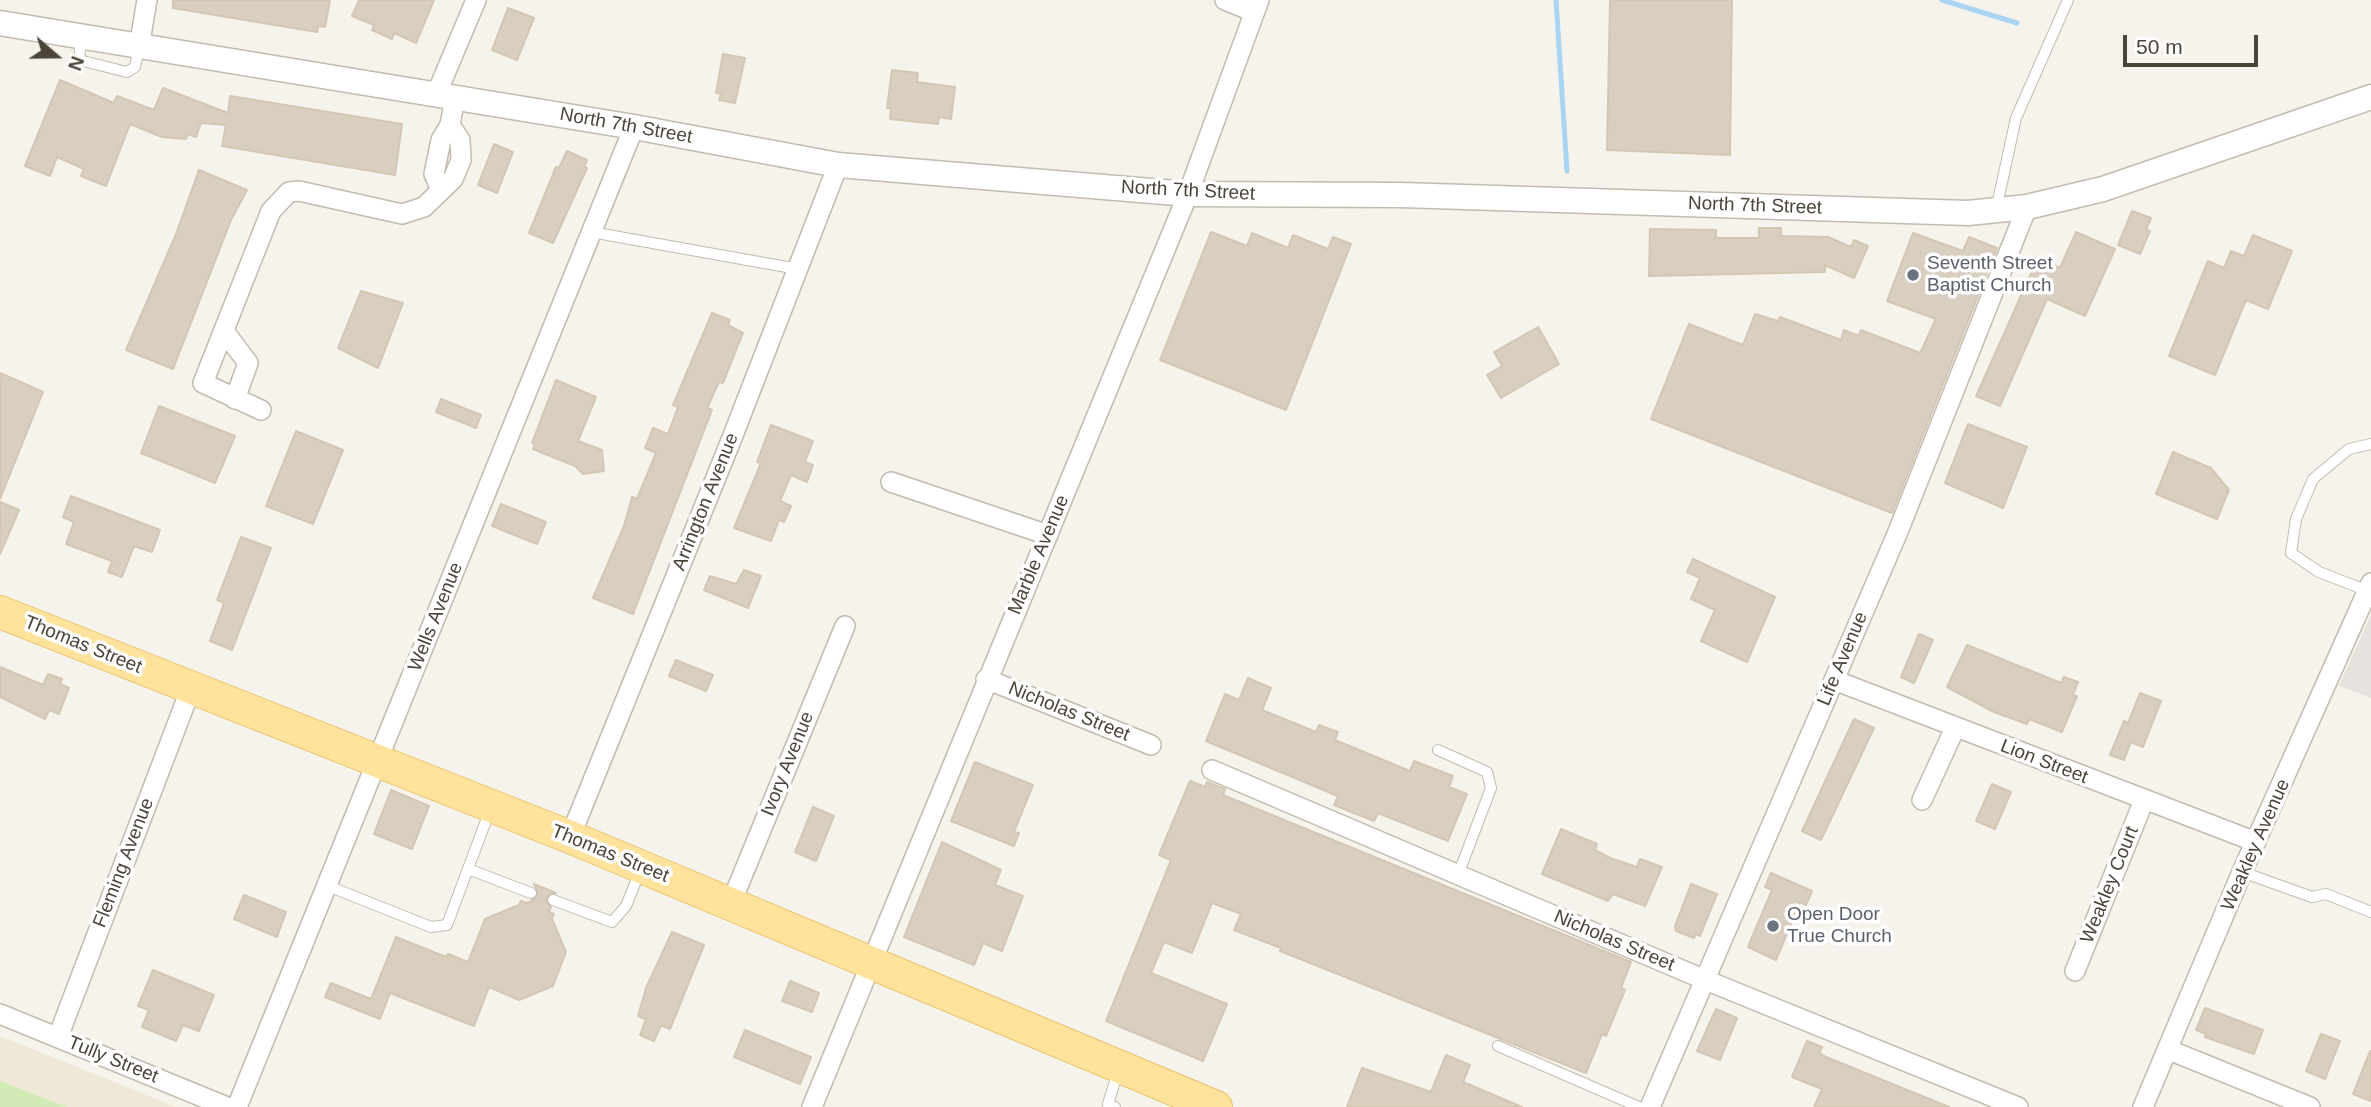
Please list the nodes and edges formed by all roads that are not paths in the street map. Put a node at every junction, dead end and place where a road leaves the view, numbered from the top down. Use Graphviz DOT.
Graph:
graph roads {
  1 [pos="147,0"];
  2 [pos="476,0"];
  3 [pos="1225,0"];
  4 [pos="2068,0"];
  5 [pos="1256,6"];
  6 [pos="0,23"];
  7 [pos="139,47"];
  8 [pos="446,96"];
  9 [pos="2371,97"];
  10 [pos="634,127"];
  11 [pos="838,165"];
  12 [pos="1188,194"];
  13 [pos="2028,207"];
  14 [pos="1996,210"];
  15 [pos="592,232"];
  16 [pos="798,269"];
  17 [pos="224,331"];
  18 [pos="235,399"];
  19 [pos="261,410"];
  20 [pos="2371,444"];
  21 [pos="891,482"];
  22 [pos="1048,535"];
  23 [pos="2369,587"];
  24 [pos="0,612"];
  25 [pos="845,626"];
  26 [pos="986,680"];
  27 [pos="1834,680"];
  28 [pos="191,688"];
  29 [pos="1955,728"];
  30 [pos="1151,745"];
  31 [pos="1438,750"];
  32 [pos="378,763"];
  33 [pos="1212,770"];
  34 [pos="1922,800"];
  35 [pos="2144,800"];
  36 [pos="492,807"];
  37 [pos="570,837"];
  38 [pos="2256,842"];
  39 [pos="642,866"];
  40 [pos="468,869"];
  41 [pos="2242,872"];
  42 [pos="1458,875"];
  43 [pos="328,886"];
  44 [pos="531,893"];
  45 [pos="553,900"];
  46 [pos="731,903"];
  47 [pos="2371,912"];
  48 [pos="873,961"];
  49 [pos="2075,971"];
  50 [pos="1703,979"];
  51 [pos="0,1014"];
  52 [pos="58,1037"];
  53 [pos="1498,1046"];
  54 [pos="2169,1050"];
  55 [pos="1120,1067"];
  56 [pos="227,1107"];
  57 [pos="237,1107"];
  58 [pos="812,1107"];
  59 [pos="1115,1107"];
  60 [pos="1216,1107"];
  61 [pos="1639,1107"];
  62 [pos="1650,1107"];
  63 [pos="2018,1107"];
  64 [pos="2143,1107"];
  65 [pos="2310,1107"];
  1 -- 7 [label="street"];
  2 -- 8 [label="street"];
  3 -- 5 [label="street"];
  4 -- 14 [label="lane"];
  5 -- 12 [label="street, Marble Avenue"];
  6 -- 7 [label="street, North 7th Street"];
  7 -- 8 [label="street, North 7th Street"];
  8 -- 10 [label="street, North 7th Street"];
  8 -- 17 [label="street"];
  9 -- 13 [label="street, North 7th Street"];
  10 -- 11 [label="street, North 7th Street"];
  10 -- 15 [label="street, Wells Avenue"];
  11 -- 12 [label="street, North 7th Street"];
  11 -- 16 [label="street, Arrington Avenue"];
  12 -- 14 [label="street, North 7th Street"];
  12 -- 22 [label="street, Marble Avenue"];
  13 -- 14 [label="street, North 7th Street"];
  13 -- 27 [label="street, Life Avenue"];
  15 -- 16 [label="lane"];
  15 -- 32 [label="street, Wells Avenue"];
  16 -- 37 [label="street, Arrington Avenue"];
  17 -- 18 [label="street"];
  17 -- 18 [label="street"];
  18 -- 19 [label="street"];
  20 -- 23 [label="lane"];
  21 -- 22 [label="street"];
  22 -- 26 [label="street, Marble Avenue"];
  23 -- 38 [label="street, Weakley Avenue"];
  24 -- 28 [label="main road, Thomas Street"];
  25 -- 46 [label="street, Ivory Avenue"];
  26 -- 30 [label="street, Nicholas Street"];
  26 -- 48 [label="street, Marble Avenue"];
  27 -- 29 [label="street, Lion Street"];
  27 -- 50 [label="street, Life Avenue"];
  28 -- 32 [label="main road, Thomas Street"];
  28 -- 52 [label="street, Fleming Avenue"];
  29 -- 34 [label="street"];
  29 -- 35 [label="street, Lion Street"];
  31 -- 42 [label="lane"];
  32 -- 36 [label="main road, Thomas Street"];
  32 -- 43 [label="street, Wells Avenue"];
  33 -- 42 [label="street, Nicholas Street"];
  35 -- 38 [label="street, Lion Street"];
  35 -- 49 [label="street, Weakley Court"];
  36 -- 37 [label="main road, Thomas Street"];
  36 -- 40 [label="lane"];
  37 -- 39 [label="main road, Thomas Street"];
  38 -- 41 [label="street, Weakley Avenue"];
  39 -- 45 [label="lane"];
  39 -- 46 [label="main road, Thomas Street"];
  40 -- 43 [label="lane"];
  40 -- 44 [label="lane"];
  41 -- 47 [label="lane"];
  41 -- 54 [label="street, Weakley Avenue"];
  42 -- 50 [label="street, Nicholas Street"];
  43 -- 57 [label="street, Wells Avenue"];
  46 -- 48 [label="main road, Thomas Street"];
  48 -- 55 [label="main road, Thomas Street"];
  48 -- 58 [label="street, Marble Avenue"];
  50 -- 62 [label="street, Life Avenue"];
  50 -- 63 [label="street, Nicholas Street"];
  51 -- 52 [label="street, Tully Street"];
  52 -- 56 [label="street, Tully Street"];
  53 -- 61 [label="lane"];
  54 -- 64 [label="street, Weakley Avenue"];
  54 -- 65 [label="street"];
  55 -- 59 [label="lane"];
  55 -- 60 [label="main road, Thomas Street"];
}
